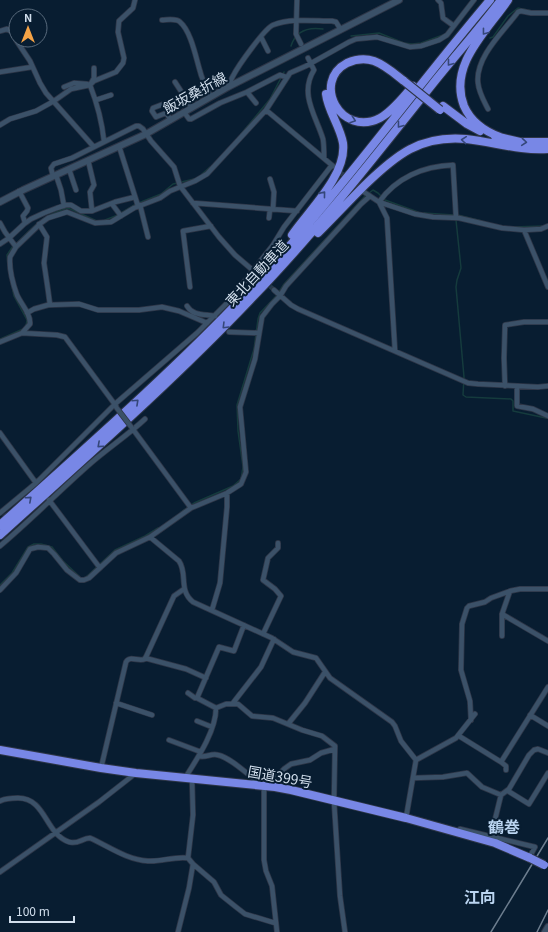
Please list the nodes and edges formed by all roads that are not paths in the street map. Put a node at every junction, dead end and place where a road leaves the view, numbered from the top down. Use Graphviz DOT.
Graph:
graph roads {
  1 [pos="135,0"];
  2 [pos="297,0"];
  3 [pos="399,0"];
  4 [pos="438,0"];
  5 [pos="474,0"];
  6 [pos="489,0"];
  7 [pos="501,0"];
  8 [pos="508,0"];
  9 [pos="548,13"];
  10 [pos="162,20"];
  11 [pos="296,20"];
  12 [pos="454,26"];
  13 [pos="341,30"];
  14 [pos="261,37"];
  15 [pos="300,44"];
  16 [pos="21,48"];
  17 [pos="268,51"];
  18 [pos="308,58"];
  19 [pos="311,63"];
  20 [pos="32,67"];
  21 [pos="94,68"];
  22 [pos="0,72"];
  23 [pos="286,77"];
  24 [pos="406,79"];
  25 [pos="175,82"];
  26 [pos="90,85"];
  27 [pos="228,87"];
  28 [pos="64,88"];
  29 [pos="247,92"];
  30 [pos="110,95"];
  31 [pos="211,98"];
  32 [pos="96,100"];
  33 [pos="54,102"];
  34 [pos="166,103"];
  35 [pos="256,103"];
  36 [pos="192,108"];
  37 [pos="488,109"];
  38 [pos="266,110"];
  39 [pos="184,112"];
  40 [pos="171,120"];
  41 [pos="0,125"];
  42 [pos="146,134"];
  43 [pos="501,141"];
  44 [pos="104,142"];
  45 [pos="548,142"];
  46 [pos="93,146"];
  47 [pos="119,146"];
  48 [pos="548,149"];
  49 [pos="324,158"];
  50 [pos="88,160"];
  51 [pos="69,169"];
  52 [pos="54,175"];
  53 [pos="270,179"];
  54 [pos="179,183"];
  55 [pos="76,190"];
  56 [pos="19,191"];
  57 [pos="382,199"];
  58 [pos="0,202"];
  59 [pos="137,203"];
  60 [pos="192,203"];
  61 [pos="112,204"];
  62 [pos="67,208"];
  63 [pos="271,209"];
  64 [pos="92,211"];
  65 [pos="297,211"];
  66 [pos="120,214"];
  67 [pos="456,216"];
  68 [pos="269,218"];
  69 [pos="0,222"];
  70 [pos="25,223"];
  71 [pos="39,224"];
  72 [pos="211,226"];
  73 [pos="548,226"];
  74 [pos="524,230"];
  75 [pos="148,236"];
  76 [pos="10,238"];
  77 [pos="0,244"];
  78 [pos="15,245"];
  79 [pos="267,270"];
  80 [pos="254,272"];
  81 [pos="190,287"];
  82 [pos="548,287"];
  83 [pos="277,293"];
  84 [pos="252,299"];
  85 [pos="50,305"];
  86 [pos="187,306"];
  87 [pos="27,313"];
  88 [pos="215,316"];
  89 [pos="548,322"];
  90 [pos="207,323"];
  91 [pos="229,332"];
  92 [pos="257,333"];
  93 [pos="22,334"];
  94 [pos="0,342"];
  95 [pos="394,351"];
  96 [pos="505,386"];
  97 [pos="517,386"];
  98 [pos="548,386"];
  99 [pos="116,406"];
  100 [pos="548,416"];
  101 [pos="146,419"];
  102 [pos="133,429"];
  103 [pos="0,434"];
  104 [pos="36,483"];
  105 [pos="226,493"];
  106 [pos="49,500"];
  107 [pos="190,506"];
  108 [pos="2,513"];
  109 [pos="0,525"];
  110 [pos="0,535"];
  111 [pos="150,537"];
  112 [pos="278,543"];
  113 [pos="0,546"];
  114 [pos="98,567"];
  115 [pos="184,589"];
  116 [pos="548,589"];
  117 [pos="0,590"];
  118 [pos="510,591"];
  119 [pos="212,610"];
  120 [pos="502,614"];
  121 [pos="244,625"];
  122 [pos="263,634"];
  123 [pos="502,636"];
  124 [pos="274,639"];
  125 [pos="548,642"];
  126 [pos="145,658"];
  127 [pos="326,672"];
  128 [pos="206,678"];
  129 [pos="548,687"];
  130 [pos="188,694"];
  131 [pos="197,698"];
  132 [pos="116,703"];
  133 [pos="232,703"];
  134 [pos="216,708"];
  135 [pos="475,714"];
  136 [pos="152,715"];
  137 [pos="530,715"];
  138 [pos="471,720"];
  139 [pos="197,721"];
  140 [pos="288,724"];
  141 [pos="548,726"];
  142 [pos="212,727"];
  143 [pos="459,736"];
  144 [pos="169,740"];
  145 [pos="335,749"];
  146 [pos="0,750"];
  147 [pos="548,753"];
  148 [pos="200,754"];
  149 [pos="416,760"];
  150 [pos="501,762"];
  151 [pos="101,768"];
  152 [pos="506,770"];
  153 [pos="136,773"];
  154 [pos="548,774"];
  155 [pos="413,778"];
  156 [pos="188,779"];
  157 [pos="264,786"];
  158 [pos="508,791"];
  159 [pos="501,795"];
  160 [pos="0,801"];
  161 [pos="334,801"];
  162 [pos="406,818"];
  163 [pos="420,822"];
  164 [pos="56,832"];
  165 [pos="491,836"];
  166 [pos="188,858"];
  167 [pos="529,858"];
  168 [pos="193,864"];
  169 [pos="546,866"];
  170 [pos="0,872"];
  171 [pos="275,922"];
  172 [pos="548,927"];
  173 [pos="178,932"];
  174 [pos="276,932"];
  175 [pos="345,932"];
  176 [pos="545,932"];
  1 -- 26 [label="street"];
  2 -- 11 [label="street"];
  3 -- 13 [label="main road, 飯坂桑折線"];
  4 -- 12 [label="street"];
  5 -- 12 [label="street"];
  24 -- 6 [label="highway, one-way"];
  6 -- 79 [label="highway, 東北自動車道"];
  7 -- 84 [label="highway, 東北自動車道, one-way"];
  8 -- 43 [label="highway, one-way"];
  9 -- 37 [label="street"];
  10 -- 31 [label="street"];
  11 -- 13 [label="street"];
  11 -- 14 [label="street"];
  11 -- 15 [label="street"];
  12 -- 19 [label="street"];
  13 -- 27 [label="main road, 飯坂桑折線"];
  14 -- 17 [label="street"];
  14 -- 27 [label="street"];
  16 -- 20 [label="street"];
  18 -- 19 [label="street"];
  19 -- 23 [label="street"];
  19 -- 49 [label="street"];
  20 -- 22 [label="street"];
  20 -- 33 [label="street"];
  21 -- 26 [label="street"];
  23 -- 29 [label="street"];
  23 -- 38 [label="street"];
  24 -- 43 [label="highway"];
  79 -- 24 [label="highway, one-way"];
  25 -- 36 [label="street"];
  26 -- 28 [label="street"];
  26 -- 32 [label="street"];
  26 -- 33 [label="street"];
  27 -- 31 [label="main road, 飯坂桑折線"];
  29 -- 35 [label="street"];
  29 -- 39 [label="street"];
  30 -- 32 [label="street"];
  31 -- 36 [label="main road, 飯坂桑折線"];
  32 -- 44 [label="street"];
  33 -- 41 [label="street"];
  33 -- 46 [label="street"];
  34 -- 40 [label="street"];
  36 -- 39 [label="main road, 飯坂桑折線"];
  38 -- 49 [label="street"];
  38 -- 54 [label="street"];
  39 -- 40 [label="main road, 飯坂桑折線"];
  40 -- 42 [label="main road, 飯坂桑折線"];
  42 -- 44 [label="street"];
  42 -- 47 [label="main road, 飯坂桑折線"];
  42 -- 54 [label="street"];
  43 -- 45 [label="highway, one-way"];
  43 -- 48 [label="highway"];
  43 -- 84 [label="highway, one-way"];
  44 -- 46 [label="street"];
  46 -- 52 [label="street"];
  47 -- 50 [label="main road, 飯坂桑折線"];
  47 -- 59 [label="street"];
  49 -- 65 [label="street"];
  50 -- 51 [label="main road, 飯坂桑折線"];
  50 -- 64 [label="street"];
  51 -- 52 [label="main road, 飯坂桑折線"];
  51 -- 55 [label="street"];
  52 -- 56 [label="main road, 飯坂桑折線"];
  52 -- 62 [label="street"];
  53 -- 63 [label="street"];
  54 -- 59 [label="street"];
  54 -- 60 [label="street"];
  56 -- 58 [label="main road, 飯坂桑折線"];
  56 -- 70 [label="street"];
  57 -- 67 [label="street"];
  57 -- 67 [label="street"];
  57 -- 83 [label="street"];
  57 -- 95 [label="street"];
  59 -- 61 [label="street"];
  59 -- 66 [label="street"];
  59 -- 75 [label="street"];
  60 -- 63 [label="street"];
  60 -- 72 [label="street"];
  61 -- 64 [label="street"];
  61 -- 66 [label="street"];
  62 -- 64 [label="street"];
  62 -- 66 [label="street"];
  62 -- 70 [label="street"];
  62 -- 71 [label="street"];
  63 -- 65 [label="street"];
  63 -- 68 [label="street"];
  65 -- 80 [label="street"];
  67 -- 74 [label="street"];
  69 -- 76 [label="street"];
  70 -- 76 [label="street"];
  71 -- 78 [label="street"];
  71 -- 85 [label="street"];
  72 -- 80 [label="street"];
  72 -- 81 [label="street"];
  73 -- 74 [label="street"];
  74 -- 82 [label="street"];
  76 -- 77 [label="street"];
  76 -- 78 [label="street"];
  78 -- 87 [label="street"];
  109 -- 79 [label="highway, 東北自動車道, one-way"];
  80 -- 88 [label="street"];
  83 -- 92 [label="street"];
  83 -- 95 [label="street"];
  84 -- 110 [label="highway, 東北自動車道, one-way"];
  85 -- 87 [label="street"];
  85 -- 90 [label="street"];
  86 -- 88 [label="street"];
  87 -- 93 [label="street"];
  88 -- 90 [label="street"];
  89 -- 96 [label="street"];
  90 -- 99 [label="street"];
  91 -- 92 [label="street"];
  92 -- 105 [label="street"];
  93 -- 94 [label="street"];
  93 -- 99 [label="street"];
  95 -- 96 [label="street"];
  96 -- 97 [label="street"];
  97 -- 98 [label="street"];
  97 -- 100 [label="street"];
  99 -- 102 [label="street, bridge"];
  99 -- 104 [label="street"];
  101 -- 102 [label="street"];
  102 -- 106 [label="street"];
  102 -- 107 [label="street"];
  103 -- 104 [label="street"];
  104 -- 108 [label="street"];
  105 -- 107 [label="street"];
  105 -- 119 [label="street"];
  106 -- 113 [label="street"];
  106 -- 114 [label="street"];
  107 -- 111 [label="street"];
  111 -- 114 [label="street"];
  111 -- 115 [label="street"];
  112 -- 122 [label="street"];
  114 -- 117 [label="street"];
  115 -- 119 [label="street"];
  115 -- 126 [label="street"];
  116 -- 118 [label="street"];
  118 -- 120 [label="street"];
  118 -- 138 [label="street"];
  119 -- 121 [label="street"];
  120 -- 123 [label="street"];
  120 -- 125 [label="street"];
  121 -- 122 [label="street"];
  121 -- 128 [label="street"];
  122 -- 124 [label="street"];
  124 -- 127 [label="street"];
  124 -- 133 [label="street"];
  126 -- 128 [label="street"];
  126 -- 132 [label="street"];
  127 -- 140 [label="street"];
  127 -- 149 [label="street"];
  128 -- 131 [label="street"];
  129 -- 137 [label="street"];
  130 -- 131 [label="street"];
  131 -- 134 [label="street"];
  132 -- 136 [label="street"];
  132 -- 151 [label="street"];
  133 -- 134 [label="street"];
  133 -- 140 [label="street"];
  134 -- 142 [label="street"];
  135 -- 138 [label="street"];
  137 -- 141 [label="street"];
  137 -- 150 [label="street"];
  138 -- 143 [label="street"];
  139 -- 142 [label="street"];
  140 -- 145 [label="street"];
  142 -- 148 [label="street"];
  143 -- 149 [label="street"];
  143 -- 150 [label="street"];
  144 -- 148 [label="street"];
  145 -- 157 [label="street"];
  145 -- 161 [label="street"];
  146 -- 151 [label="highway, 国道399号"];
  147 -- 158 [label="street"];
  148 -- 156 [label="street"];
  148 -- 157 [label="street"];
  149 -- 155 [label="street"];
  150 -- 152 [label="street"];
  151 -- 153 [label="highway, 国道399号"];
  153 -- 156 [label="highway, 国道399号"];
  153 -- 164 [label="street"];
  154 -- 158 [label="street"];
  155 -- 159 [label="street"];
  155 -- 162 [label="street"];
  156 -- 157 [label="highway, 国道399号"];
  156 -- 166 [label="street"];
  157 -- 161 [label="highway, 国道399号"];
  157 -- 171 [label="street"];
  158 -- 159 [label="street"];
  159 -- 165 [label="street"];
  160 -- 164 [label="street"];
  161 -- 162 [label="highway, 国道399号"];
  161 -- 175 [label="street"];
  162 -- 163 [label="highway, 国道399号"];
  163 -- 165 [label="street"];
  163 -- 167 [label="highway, 国道399号"];
  164 -- 166 [label="street"];
  164 -- 170 [label="street"];
  165 -- 167 [label="street"];
  166 -- 168 [label="street"];
  167 -- 169 [label="highway, 国道399号, bridge"];
  168 -- 171 [label="street"];
  168 -- 173 [label="street"];
  171 -- 174 [label="street"];
  172 -- 176 [label="main road"];
}
